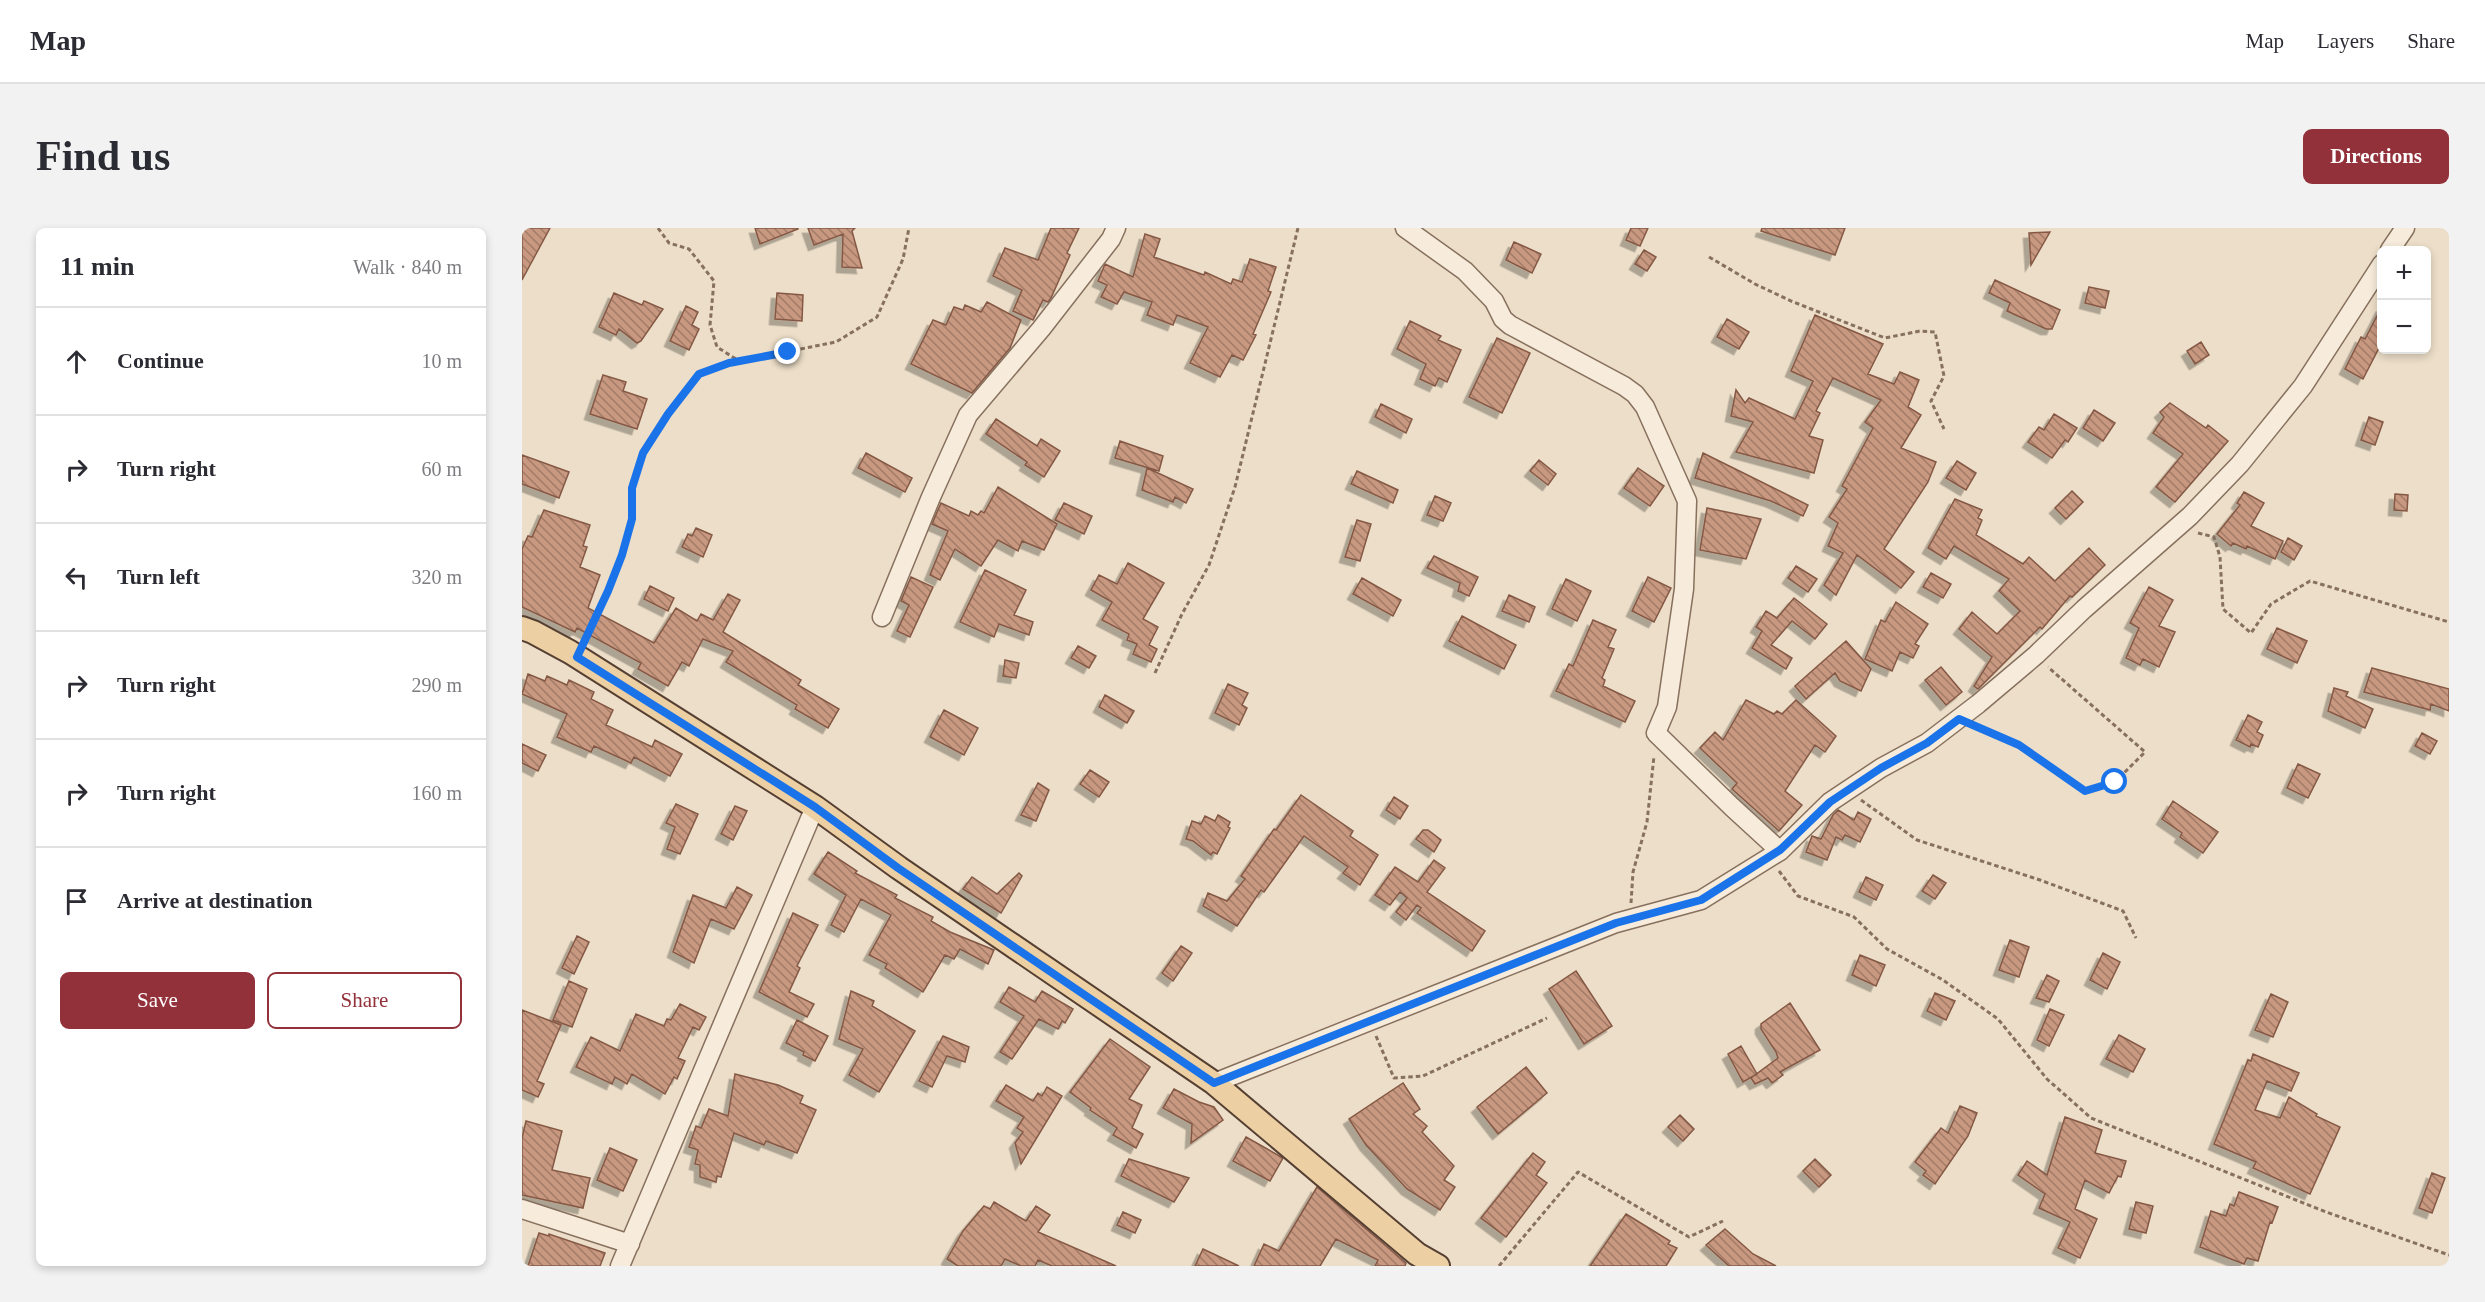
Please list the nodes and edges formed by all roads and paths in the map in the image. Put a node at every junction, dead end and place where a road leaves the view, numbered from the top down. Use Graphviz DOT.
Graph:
graph roads {
  1 [pos="658,228"];
  2 [pos="909,228"];
  3 [pos="1116,228"];
  4 [pos="1298,228"];
  5 [pos="1405,228"];
  6 [pos="2405,228"];
  7 [pos="2393,246"];
  8 [pos="1709,257"];
  9 [pos="2377,272"];
  10 [pos="740,361"];
  11 [pos="1944,429"];
  12 [pos="2175,529"];
  13 [pos="882,616"];
  14 [pos="2449,622"];
  15 [pos="522,628"];
  16 [pos="2036,655"];
  17 [pos="577,657"];
  18 [pos="1155,673"];
  19 [pos="1959,719"];
  20 [pos="1656,733"];
  21 [pos="1847,791"];
  22 [pos="815,807"];
  23 [pos="1775,854"];
  24 [pos="1629,920"];
  25 [pos="2136,938"];
  26 [pos="1547,1018"];
  27 [pos="1370,1021"];
  28 [pos="1214,1083"];
  29 [pos="522,1209"];
  30 [pos="1723,1221"];
  31 [pos="630,1244"];
  32 [pos="2449,1255"];
  33 [pos="1416,1260"];
  34 [pos="620,1266"];
  35 [pos="1438,1266"];
  36 [pos="1499,1266"];
  1 -- 10 [label="path"];
  2 -- 10 [label="path"];
  3 -- 13 [label="street"];
  4 -- 18 [label="path"];
  5 -- 20 [label="street"];
  6 -- 7 [label="street"];
  8 -- 11 [label="path"];
  9 -- 12 [label="street"];
  10 -- 17 [label="path"];
  12 -- 14 [label="path"];
  12 -- 16 [label="street"];
  15 -- 17 [label="main road"];
  16 -- 19 [label="street"];
  16 -- 19 [label="path"];
  17 -- 22 [label="main road"];
  19 -- 21 [label="street"];
  20 -- 23 [label="street"];
  20 -- 24 [label="path"];
  21 -- 23 [label="street"];
  21 -- 25 [label="path"];
  22 -- 28 [label="main road"];
  22 -- 31 [label="street"];
  23 -- 24 [label="street"];
  23 -- 32 [label="path"];
  24 -- 27 [label="street"];
  26 -- 27 [label="path"];
  27 -- 28 [label="street"];
  28 -- 33 [label="main road"];
  29 -- 31 [label="street"];
  30 -- 36 [label="path"];
  31 -- 34 [label="street"];
  33 -- 35 [label="main road"];
}
